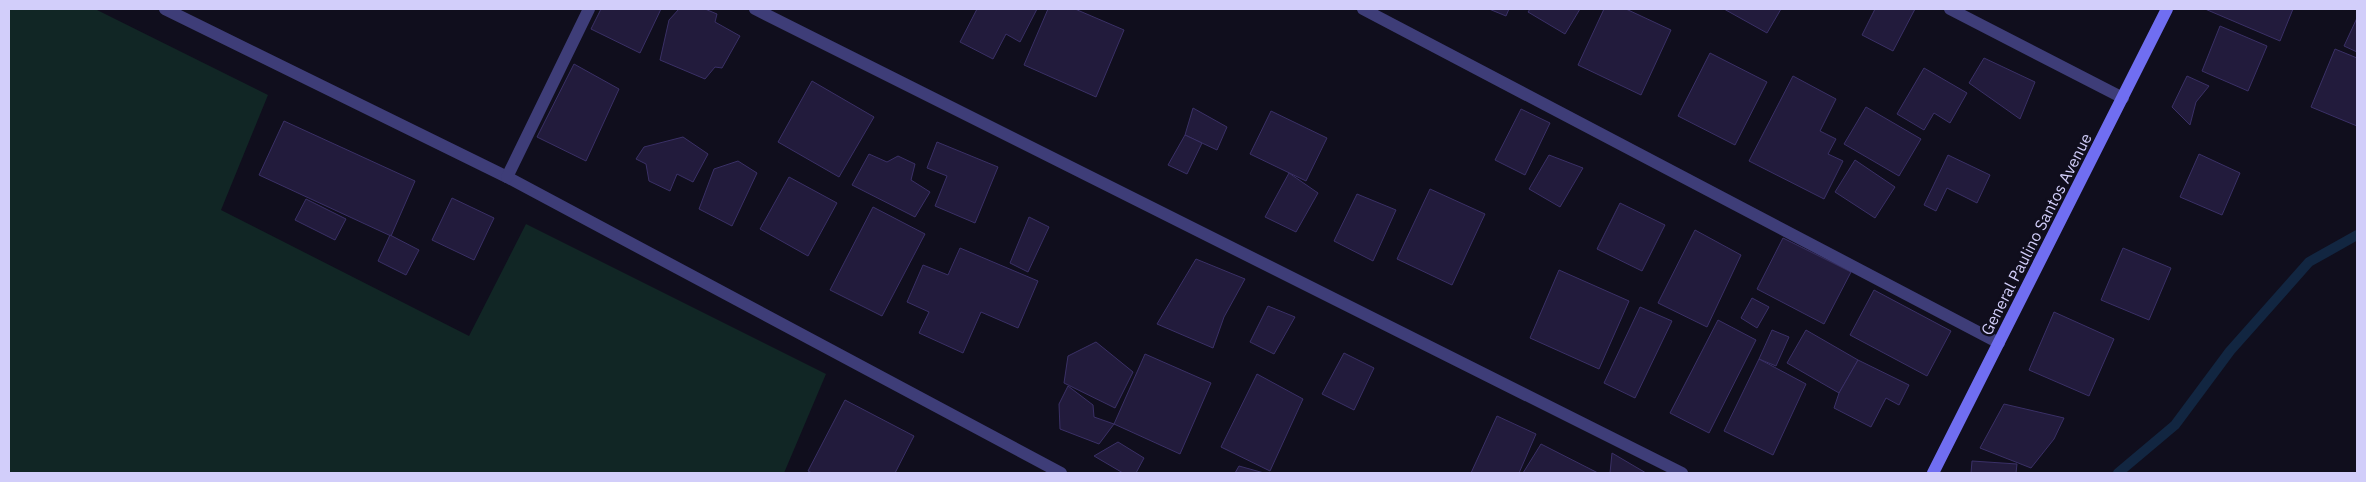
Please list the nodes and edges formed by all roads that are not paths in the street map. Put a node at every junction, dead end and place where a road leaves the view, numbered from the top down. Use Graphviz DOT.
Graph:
graph roads {
  1 [pos="165,9"];
  2 [pos="589,9"];
  3 [pos="755,9"];
  4 [pos="1363,9"];
  5 [pos="1950,9"];
  6 [pos="2167,9"];
  7 [pos="2123,98"];
  8 [pos="507,177"];
  9 [pos="1999,343"];
  10 [pos="1061,473"];
  11 [pos="1682,473"];
  12 [pos="1933,473"];
  1 -- 8 [label="street"];
  2 -- 8 [label="street"];
  3 -- 11 [label="street"];
  4 -- 9 [label="street"];
  5 -- 7 [label="street"];
  6 -- 7 [label="main road, General Paulino Santos Avenue"];
  7 -- 9 [label="main road, General Paulino Santos Avenue"];
  8 -- 10 [label="street"];
  9 -- 12 [label="main road, General Paulino Santos Avenue"];
}
